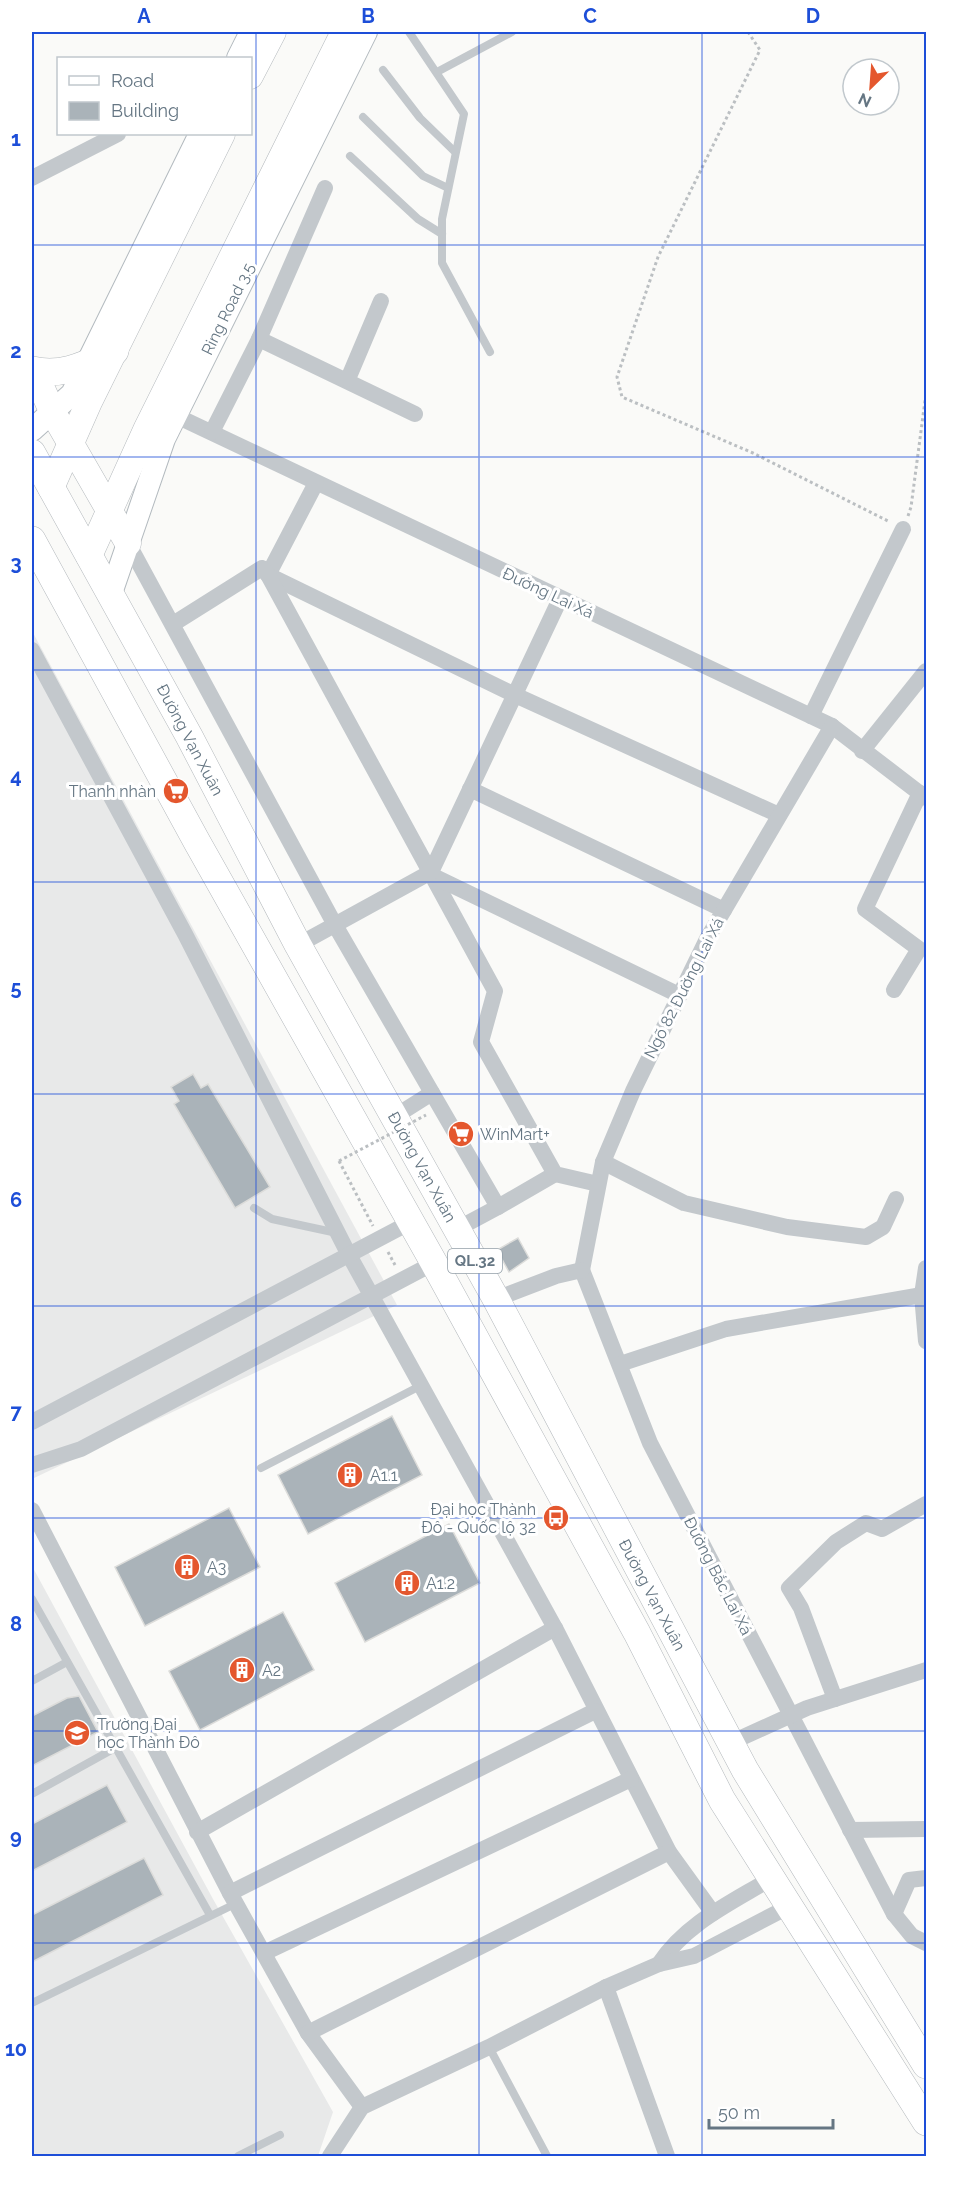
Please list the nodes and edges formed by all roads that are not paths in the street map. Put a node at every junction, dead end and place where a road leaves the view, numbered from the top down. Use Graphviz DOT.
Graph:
graph roads {
  1 [pos="251,32"];
  2 [pos="273,32"];
  3 [pos="344,32"];
  4 [pos="366,32"];
  5 [pos="409,32"];
  6 [pos="512,32"];
  7 [pos="238,57"];
  8 [pos="383,70"];
  9 [pos="252,72"];
  10 [pos="437,72"];
  11 [pos="363,117"];
  12 [pos="116,135"];
  13 [pos="200,135"];
  14 [pos="222,135"];
  15 [pos="454,151"];
  16 [pos="350,156"];
  17 [pos="32,178"];
  18 [pos="325,188"];
  19 [pos="448,188"];
  20 [pos="442,234"];
  21 [pos="381,301"];
  22 [pos="259,339"];
  23 [pos="115,351"];
  24 [pos="490,352"];
  25 [pos="86,364"];
  26 [pos="33,371"];
  27 [pos="348,379"];
  28 [pos="52,411"];
  29 [pos="167,411"];
  30 [pos="415,414"];
  31 [pos="32,430"];
  32 [pos="212,432"];
  33 [pos="71,443"];
  34 [pos="32,453"];
  35 [pos="316,483"];
  36 [pos="51,488"];
  37 [pos="110,509"];
  38 [pos="903,529"];
  39 [pos="32,540"];
  40 [pos="128,543"];
  41 [pos="89,556"];
  42 [pos="267,575"];
  43 [pos="110,596"];
  44 [pos="560,598"];
  45 [pos="173,624"];
  46 [pos="32,653"];
  47 [pos="927,671"];
  48 [pos="515,695"];
  49 [pos="811,716"];
  50 [pos="832,726"];
  51 [pos="189,736"];
  52 [pos="862,751"];
  53 [pos="152,756"];
  54 [pos="470,789"];
  55 [pos="923,796"];
  56 [pos="779,815"];
  57 [pos="431,873"];
  58 [pos="724,910"];
  59 [pos="335,925"];
  60 [pos="298,945"];
  61 [pos="894,990"];
  62 [pos="679,995"];
  63 [pos="432,1093"];
  64 [pos="394,1117"];
  65 [pos="603,1162"];
  66 [pos="555,1174"];
  67 [pos="598,1184"];
  68 [pos="896,1199"];
  69 [pos="498,1207"];
  70 [pos="254,1208"];
  71 [pos="409,1223"];
  72 [pos="457,1229"];
  73 [pos="337,1233"];
  74 [pos="349,1255"];
  75 [pos="434,1263"];
  76 [pos="927,1268"];
  77 [pos="582,1270"];
  78 [pos="372,1293"];
  79 [pos="922,1295"];
  80 [pos="496,1299"];
  81 [pos="927,1341"];
  82 [pos="620,1364"];
  83 [pos="422,1385"];
  84 [pos="32,1422"];
  85 [pos="32,1465"];
  86 [pos="261,1468"];
  87 [pos="927,1504"];
  88 [pos="32,1510"];
  89 [pos="32,1599"];
  90 [pos="555,1628"];
  91 [pos="67,1662"];
  92 [pos="927,1670"];
  93 [pos="32,1681"];
  94 [pos="835,1699"];
  95 [pos="596,1711"];
  96 [pos="789,1715"];
  97 [pos="730,1743"];
  98 [pos="115,1748"];
  99 [pos="631,1779"];
  100 [pos="32,1794"];
  101 [pos="927,1829"];
  102 [pos="850,1830"];
  103 [pos="197,1832"];
  104 [pos="669,1852"];
  105 [pos="772,1878"];
  106 [pos="927,1878"];
  107 [pos="234,1898"];
  108 [pos="790,1906"];
  109 [pos="713,1913"];
  110 [pos="894,1914"];
  111 [pos="210,1915"];
  112 [pos="927,1943"];
  113 [pos="264,1953"];
  114 [pos="659,1964"];
  115 [pos="606,1988"];
  116 [pos="32,2002"];
  117 [pos="308,2033"];
  118 [pos="489,2047"];
  119 [pos="927,2064"];
  120 [pos="362,2107"];
  121 [pos="927,2122"];
  122 [pos="280,2135"];
  123 [pos="238,2157"];
  124 [pos="330,2157"];
  125 [pos="547,2157"];
  126 [pos="667,2157"];
  1 -- 7 [label="main road"];
  2 -- 9 [label="main road"];
  3 -- 29 [label="main road, Ring Road 3.5"];
  4 -- 29 [label="main road, Ring Road 3.5"];
  5 -- 10 [label="lane"];
  6 -- 10 [label="lane"];
  8 -- 15 [label="lane"];
  10 -- 15 [label="lane"];
  11 -- 19 [label="lane"];
  12 -- 17 [label="street"];
  13 -- 25 [label="main road"];
  14 -- 23 [label="main road"];
  15 -- 19 [label="lane"];
  16 -- 20 [label="lane"];
  18 -- 22 [label="street"];
  19 -- 20 [label="lane"];
  20 -- 24 [label="lane"];
  21 -- 27 [label="street"];
  22 -- 27 [label="street"];
  22 -- 32 [label="street"];
  23 -- 25 [label="highway"];
  23 -- 33 [label="main road"];
  25 -- 26 [label="highway"];
  25 -- 28 [label="main road"];
  26 -- 28 [label="main road"];
  27 -- 30 [label="street"];
  28 -- 31 [label="main road"];
  28 -- 33 [label="main road"];
  29 -- 32 [label="street, Đường Lai Xá"];
  29 -- 37 [label="main road, Ring Road 3.5"];
  29 -- 40 [label="main road, Ring Road 3.5"];
  32 -- 35 [label="street, Đường Lai Xá"];
  33 -- 36 [label="main road"];
  33 -- 37 [label="main road"];
  34 -- 36 [label="highway, Đường Vạn Xuân / QL.32"];
  35 -- 42 [label="street"];
  35 -- 44 [label="street, Đường Lai Xá"];
  36 -- 41 [label="highway, Đường Vạn Xuân / QL.32"];
  37 -- 40 [label="main road"];
  37 -- 41 [label="main road, Ring Road 3.5"];
  38 -- 49 [label="street"];
  39 -- 53 [label="highway, Đường Vạn Xuân / QL.32"];
  40 -- 43 [label="main road, Ring Road 3.5"];
  40 -- 45 [label="street"];
  41 -- 43 [label="highway, Đường Vạn Xuân / QL.32"];
  42 -- 45 [label="street"];
  42 -- 48 [label="street"];
  42 -- 57 [label="street"];
  43 -- 51 [label="highway, Đường Vạn Xuân / QL.32"];
  44 -- 48 [label="street"];
  44 -- 49 [label="street, Đường Lai Xá"];
  45 -- 59 [label="street"];
  46 -- 73 [label="street"];
  47 -- 52 [label="street"];
  48 -- 54 [label="street"];
  48 -- 56 [label="street"];
  49 -- 50 [label="street, Đường Lai Xá"];
  50 -- 52 [label="street, Đường Lai Xá"];
  50 -- 56 [label="street, Ngõ 82 Đường Lai Xá"];
  51 -- 53 [label="highway"];
  51 -- 60 [label="highway, Đường Vạn Xuân / QL.32"];
  52 -- 55 [label="street, Đường Lai Xá"];
  53 -- 71 [label="highway, Đường Vạn Xuân / QL.32"];
  54 -- 57 [label="street"];
  54 -- 58 [label="street"];
  55 -- 61 [label="street"];
  56 -- 58 [label="street, Ngõ 82 Đường Lai Xá"];
  57 -- 59 [label="street"];
  57 -- 62 [label="street"];
  57 -- 66 [label="street"];
  58 -- 62 [label="street, Ngõ 82 Đường Lai Xá"];
  59 -- 60 [label="street"];
  59 -- 63 [label="street"];
  60 -- 64 [label="highway, Đường Vạn Xuân / QL.32"];
  62 -- 65 [label="street, Ngõ 82 Đường Lai Xá"];
  63 -- 64 [label="street"];
  63 -- 69 [label="street"];
  64 -- 72 [label="highway, Đường Vạn Xuân / QL.32"];
  65 -- 67 [label="street, Ngõ 82 Đường Lai Xá"];
  65 -- 68 [label="street"];
  66 -- 67 [label="street"];
  66 -- 69 [label="street"];
  67 -- 77 [label="street, Ngõ 82 Đường Lai Xá"];
  69 -- 72 [label="street"];
  70 -- 73 [label="lane"];
  71 -- 74 [label="street"];
  71 -- 75 [label="highway, Đường Vạn Xuân / QL.32"];
  72 -- 80 [label="highway, Đường Vạn Xuân / QL.32"];
  73 -- 74 [label="street"];
  74 -- 78 [label="street"];
  74 -- 84 [label="street"];
  75 -- 78 [label="street"];
  75 -- 105 [label="highway, Đường Vạn Xuân / QL.32"];
  76 -- 79 [label="street"];
  77 -- 80 [label="street"];
  77 -- 82 [label="street, Đường Bắc Lai Xá"];
  78 -- 83 [label="street"];
  78 -- 85 [label="street"];
  79 -- 81 [label="street"];
  79 -- 82 [label="street"];
  80 -- 97 [label="highway, Đường Vạn Xuân / QL.32"];
  82 -- 96 [label="street, Đường Bắc Lai Xá"];
  83 -- 86 [label="lane"];
  83 -- 90 [label="street"];
  87 -- 94 [label="street"];
  88 -- 103 [label="street"];
  89 -- 91 [label="lane"];
  90 -- 95 [label="street"];
  90 -- 103 [label="street"];
  91 -- 93 [label="lane"];
  91 -- 98 [label="lane"];
  92 -- 94 [label="street"];
  94 -- 96 [label="street"];
  95 -- 99 [label="street"];
  95 -- 107 [label="street"];
  96 -- 97 [label="street"];
  96 -- 102 [label="street, Đường Bắc Lai Xá"];
  97 -- 119 [label="highway, Đường Vạn Xuân / QL.32"];
  98 -- 100 [label="lane"];
  98 -- 111 [label="lane"];
  99 -- 104 [label="street"];
  99 -- 113 [label="street"];
  101 -- 102 [label="street"];
  102 -- 110 [label="street, Đường Bắc Lai Xá"];
  103 -- 107 [label="street"];
  104 -- 109 [label="street"];
  104 -- 117 [label="street"];
  105 -- 108 [label="highway, Đường Vạn Xuân / QL.32"];
  105 -- 109 [label="street"];
  106 -- 110 [label="street"];
  107 -- 111 [label="lane"];
  107 -- 113 [label="street"];
  108 -- 114 [label="street"];
  108 -- 121 [label="highway, Đường Vạn Xuân / QL.32"];
  109 -- 114 [label="street"];
  110 -- 112 [label="street, Đường Bắc Lai Xá"];
  111 -- 116 [label="lane"];
  113 -- 117 [label="street"];
  114 -- 115 [label="street"];
  115 -- 118 [label="street"];
  115 -- 126 [label="street"];
  117 -- 120 [label="street"];
  118 -- 120 [label="street"];
  118 -- 125 [label="lane"];
  120 -- 124 [label="street"];
  122 -- 123 [label="lane"];
}
